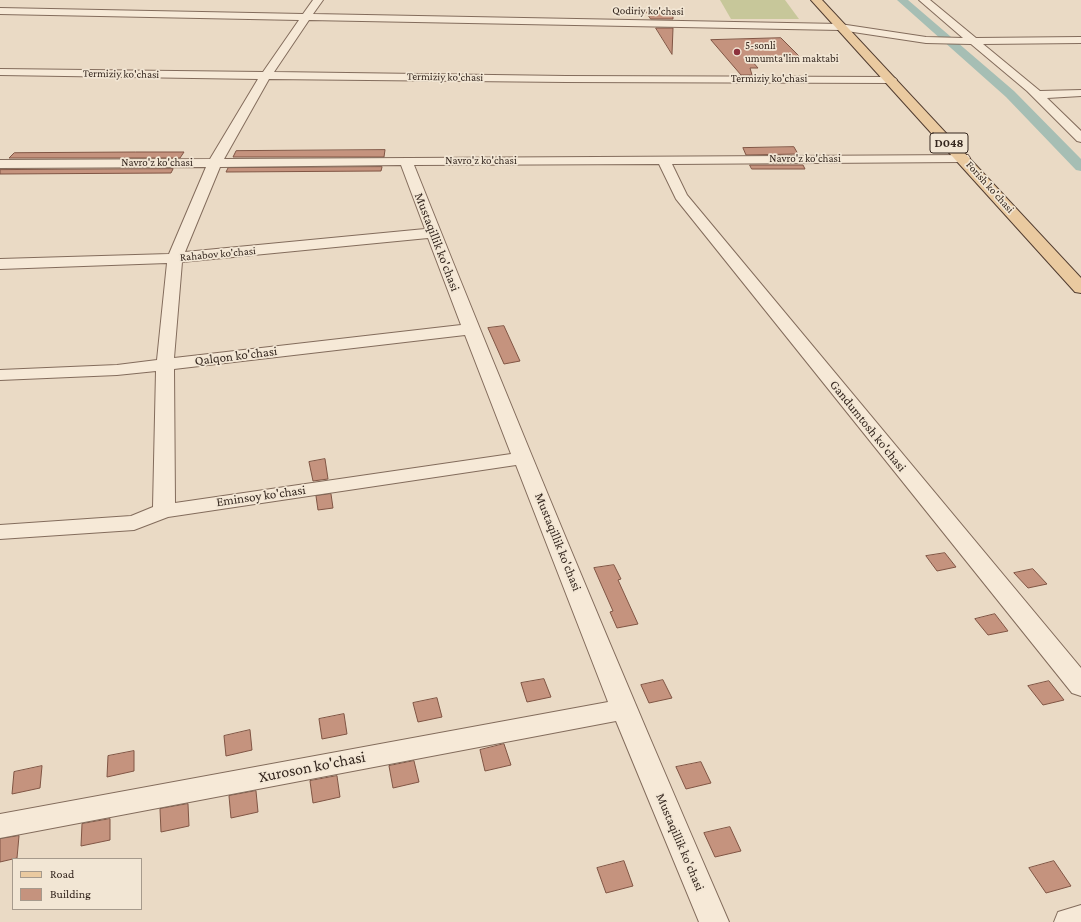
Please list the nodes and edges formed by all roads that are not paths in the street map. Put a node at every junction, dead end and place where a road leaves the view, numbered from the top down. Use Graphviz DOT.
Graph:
graph roads {
  1 [pos="318,0"];
  2 [pos="816,0"];
  3 [pos="924,0"];
  4 [pos="0,11"];
  5 [pos="306,16"];
  6 [pos="840,27"];
  7 [pos="1081,40"];
  8 [pos="974,41"];
  9 [pos="0,72"];
  10 [pos="266,75"];
  11 [pos="891,80"];
  12 [pos="1081,93"];
  13 [pos="1036,95"];
  14 [pos="1081,138"];
  15 [pos="963,158"];
  16 [pos="664,160"];
  17 [pos="406,161"];
  18 [pos="215,162"];
  19 [pos="0,164"];
  20 [pos="435,233"];
  21 [pos="175,258"];
  22 [pos="0,264"];
  23 [pos="1081,288"];
  24 [pos="471,329"];
  25 [pos="166,364"];
  26 [pos="0,376"];
  27 [pos="524,458"];
  28 [pos="164,511"];
  29 [pos="0,532"];
  30 [pos="1081,686"];
  31 [pos="624,709"];
  32 [pos="0,826"];
  33 [pos="1081,919"];
  34 [pos="714,922"];
  35 [pos="1069,922"];
  1 -- 5 [label="street"];
  2 -- 6 [label="main road, Forish ko'chasi / D048"];
  3 -- 8 [label="street"];
  4 -- 5 [label="street, Qodiriy ko'chasi"];
  5 -- 6 [label="street, Qodiriy ko'chasi"];
  5 -- 10 [label="street"];
  6 -- 8 [label="street, Qodiriy ko'chasi"];
  6 -- 11 [label="main road, Forish ko'chasi / D048"];
  7 -- 8 [label="street, Qodiriy ko'chasi"];
  8 -- 13 [label="street"];
  9 -- 10 [label="street, Termiziy ko'chasi"];
  10 -- 11 [label="street, Termiziy ko'chasi"];
  10 -- 18 [label="street"];
  11 -- 15 [label="main road, Forish ko'chasi / D048"];
  12 -- 13 [label="street"];
  13 -- 14 [label="street"];
  15 -- 16 [label="street, Navro'z ko'chasi"];
  15 -- 23 [label="main road, Forish ko'chasi / D048"];
  16 -- 17 [label="street, Navro'z ko'chasi"];
  16 -- 30 [label="street, Gandumtosh ko'chasi"];
  17 -- 18 [label="street, Navro'z ko'chasi"];
  17 -- 20 [label="street, Mustaqillik ko'chasi"];
  18 -- 19 [label="street, Navro'z ko'chasi"];
  18 -- 21 [label="street"];
  20 -- 21 [label="street, Rahabov ko'chasi"];
  20 -- 24 [label="street, Mustaqillik ko'chasi"];
  21 -- 22 [label="street, Rahabov ko'chasi"];
  21 -- 25 [label="street"];
  24 -- 25 [label="street, Qalqon ko'chasi"];
  24 -- 27 [label="street, Mustaqillik ko'chasi"];
  25 -- 26 [label="street, Qalqon ko'chasi"];
  25 -- 28 [label="street"];
  27 -- 28 [label="street, Eminsoy ko'chasi"];
  27 -- 31 [label="street, Mustaqillik ko'chasi"];
  28 -- 29 [label="street, Eminsoy ko'chasi"];
  31 -- 32 [label="street, Xuroson ko'chasi"];
  31 -- 34 [label="street, Mustaqillik ko'chasi"];
  33 -- 35 [label="street"];
}
